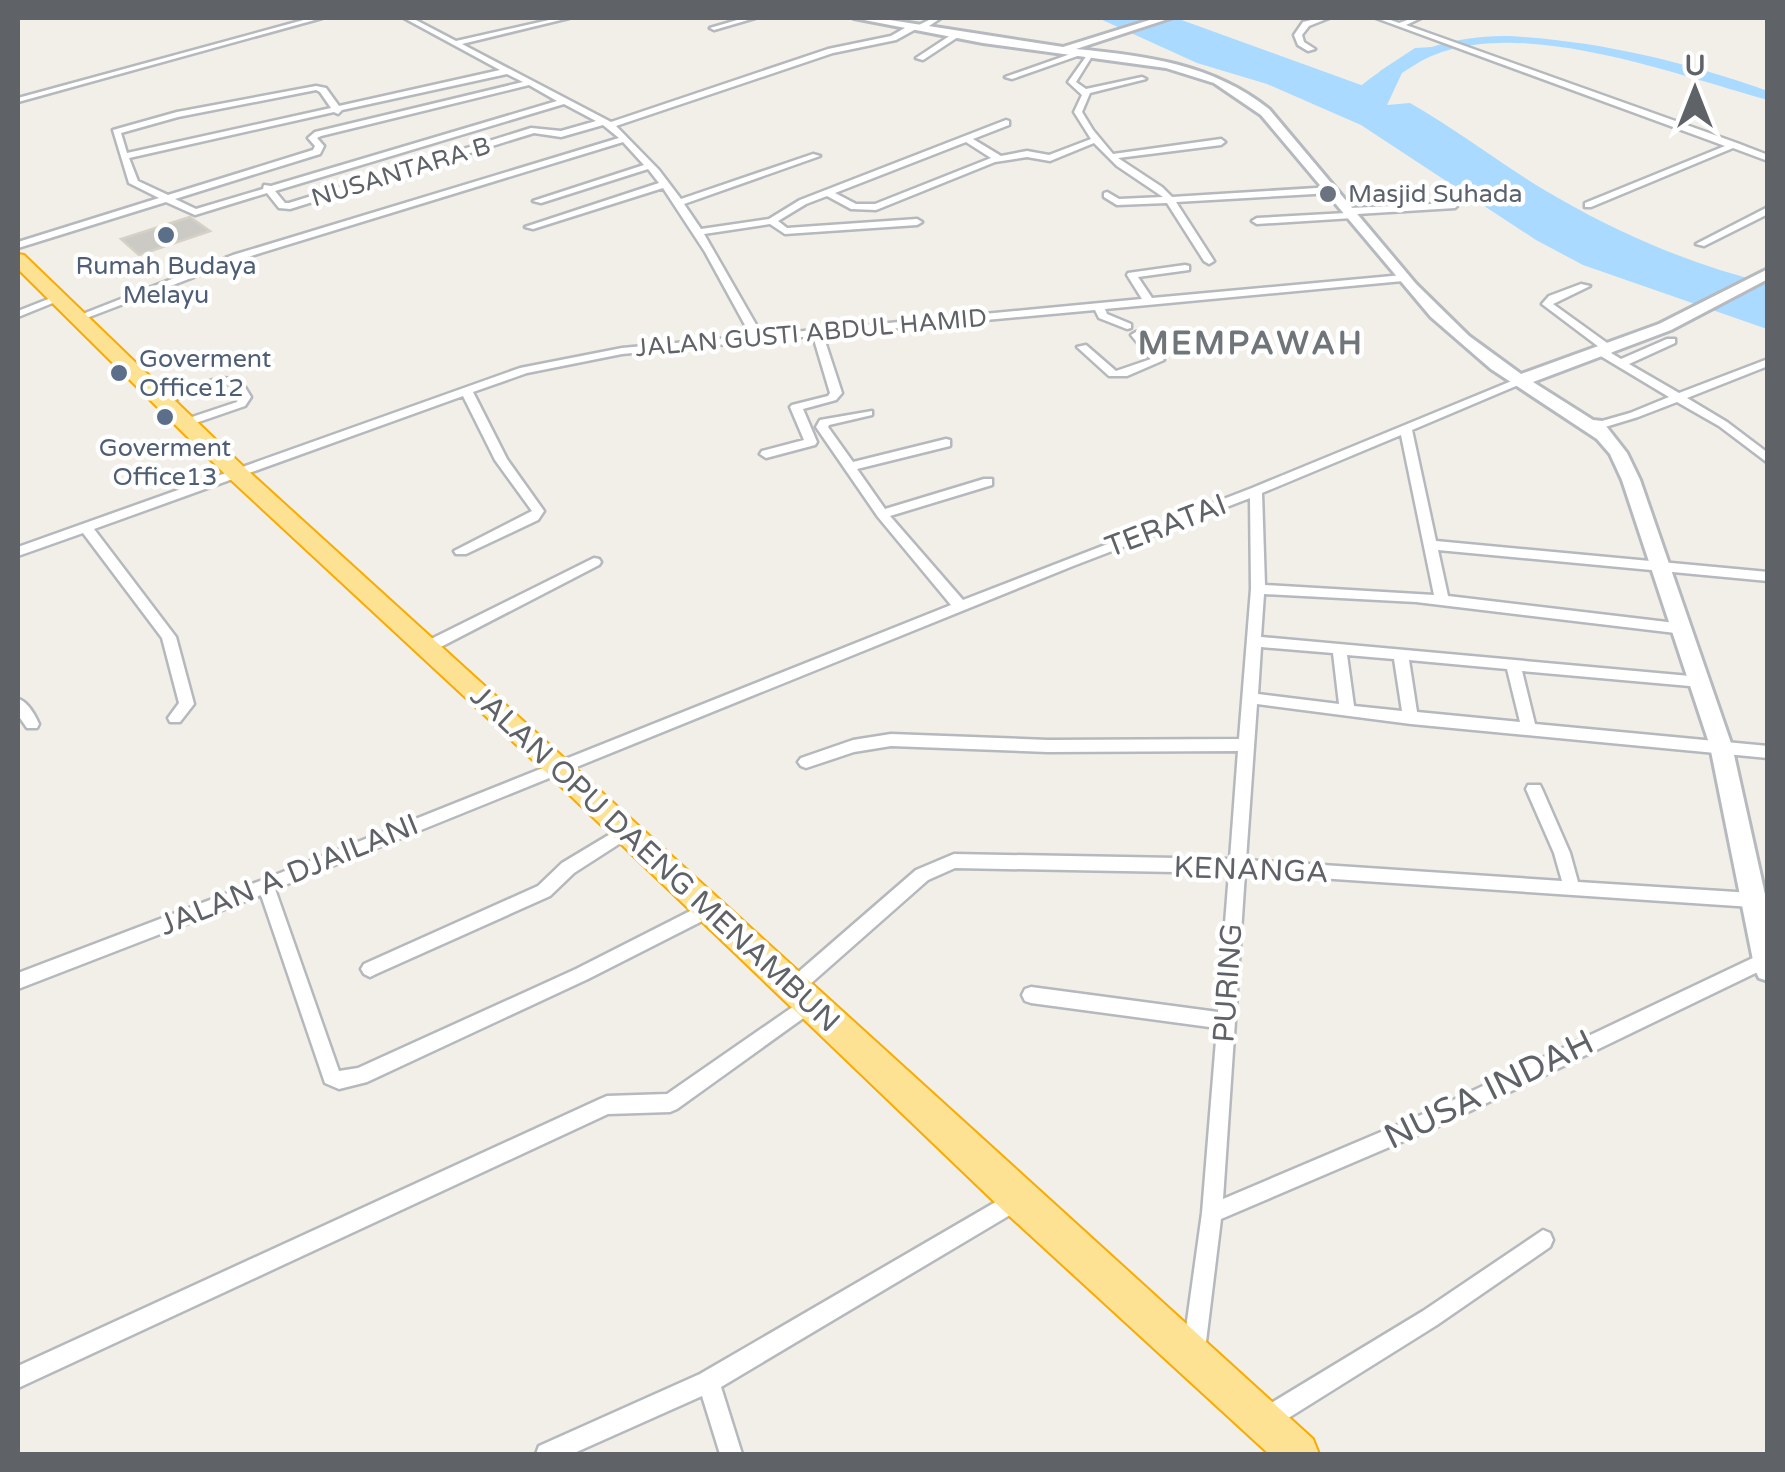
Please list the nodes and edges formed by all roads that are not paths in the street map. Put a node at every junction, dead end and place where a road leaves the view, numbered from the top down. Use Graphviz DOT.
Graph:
graph roads {
  1 [pos="318,18"];
  2 [pos="406,18"];
  3 [pos="566,18"];
  4 [pos="750,18"];
  5 [pos="860,18"];
  6 [pos="937,18"];
  7 [pos="1166,18"];
  8 [pos="1325,18"];
  9 [pos="1379,18"];
  10 [pos="1418,18"];
  11 [pos="1400,26"];
  12 [pos="714,28"];
  13 [pos="916,28"];
  14 [pos="957,34"];
  15 [pos="455,43"];
  16 [pos="1311,48"];
  17 [pos="1058,50"];
  18 [pos="1086,53"];
  19 [pos="920,58"];
  20 [pos="508,71"];
  21 [pos="1008,77"];
  22 [pos="1142,79"];
  23 [pos="529,82"];
  24 [pos="1086,92"];
  25 [pos="18,100"];
  26 [pos="565,101"];
  27 [pos="338,111"];
  28 [pos="1006,123"];
  29 [pos="606,124"];
  30 [pos="625,138"];
  31 [pos="968,140"];
  32 [pos="1094,140"];
  33 [pos="1221,142"];
  34 [pos="1734,145"];
  35 [pos="124,156"];
  36 [pos="816,156"];
  37 [pos="1114,156"];
  38 [pos="1768,158"];
  39 [pos="996,160"];
  40 [pos="649,166"];
  41 [pos="254,172"];
  42 [pos="665,184"];
  43 [pos="1332,190"];
  44 [pos="270,191"];
  45 [pos="828,193"];
  46 [pos="1107,195"];
  47 [pos="171,198"];
  48 [pos="898,198"];
  49 [pos="1170,200"];
  50 [pos="538,201"];
  51 [pos="681,202"];
  52 [pos="1588,205"];
  53 [pos="1452,206"];
  54 [pos="1768,210"];
  55 [pos="1352,213"];
  56 [pos="772,220"];
  57 [pos="1257,221"];
  58 [pos="530,227"];
  59 [pos="699,232"];
  60 [pos="1701,244"];
  61 [pos="18,245"];
  62 [pos="18,259"];
  63 [pos="1208,261"];
  64 [pos="1184,268"];
  65 [pos="1766,274"];
  66 [pos="1402,278"];
  67 [pos="1585,286"];
  68 [pos="1148,301"];
  69 [pos="1098,306"];
  70 [pos="70,307"];
  71 [pos="18,314"];
  72 [pos="817,332"];
  73 [pos="758,338"];
  74 [pos="1671,340"];
  75 [pos="1082,347"];
  76 [pos="1612,355"];
  77 [pos="1768,362"];
  78 [pos="1526,379"];
  79 [pos="467,392"];
  80 [pos="1680,397"];
  81 [pos="165,400"];
  82 [pos="868,413"];
  83 [pos="187,422"];
  84 [pos="1597,429"];
  85 [pos="1406,430"];
  86 [pos="946,443"];
  87 [pos="766,454"];
  88 [pos="1768,459"];
  89 [pos="848,467"];
  90 [pos="238,474"];
  91 [pos="988,482"];
  92 [pos="1256,492"];
  93 [pos="882,514"];
  94 [pos="86,528"];
  95 [pos="1430,546"];
  96 [pos="461,551"];
  97 [pos="18,552"];
  98 [pos="594,562"];
  99 [pos="1660,567"];
  100 [pos="1768,577"];
  101 [pos="1258,589"];
  102 [pos="1442,600"];
  103 [pos="961,607"];
  104 [pos="1684,629"];
  105 [pos="1254,641"];
  106 [pos="426,648"];
  107 [pos="1340,651"];
  108 [pos="1401,657"];
  109 [pos="1514,668"];
  110 [pos="1701,682"];
  111 [pos="1250,698"];
  112 [pos="18,704"];
  113 [pos="1347,711"];
  114 [pos="175,718"];
  115 [pos="1411,718"];
  116 [pos="32,724"];
  117 [pos="1529,730"];
  118 [pos="1245,744"];
  119 [pos="1722,746"];
  120 [pos="1768,752"];
  121 [pos="806,762"];
  122 [pos="559,767"];
  123 [pos="1534,789"];
  124 [pos="627,830"];
  125 [pos="1236,866"];
  126 [pos="266,886"];
  127 [pos="1572,888"];
  128 [pos="1752,900"];
  129 [pos="710,908"];
  130 [pos="1765,966"];
  131 [pos="370,969"];
  132 [pos="18,980"];
  133 [pos="802,995"];
  134 [pos="1030,995"];
  135 [pos="1225,1022"];
  136 [pos="1018,1199"];
  137 [pos="1212,1213"];
  138 [pos="1543,1240"];
  139 [pos="1193,1354"];
  140 [pos="18,1377"];
  141 [pos="708,1382"];
  142 [pos="1263,1421"];
  143 [pos="546,1454"];
  144 [pos="731,1454"];
  145 [pos="1298,1454"];
  1 -- 25 [label="street"];
  2 -- 15 [label="street"];
  3 -- 15 [label="street"];
  4 -- 12 [label="street"];
  5 -- 13 [label="main road"];
  6 -- 13 [label="street"];
  7 -- 17 [label="main road"];
  8 -- 16 [label="street"];
  9 -- 11 [label="street"];
  10 -- 11 [label="street"];
  11 -- 34 [label="street"];
  13 -- 14 [label="main road"];
  13 -- 29 [label="street"];
  14 -- 17 [label="main road"];
  14 -- 19 [label="street"];
  15 -- 20 [label="street"];
  17 -- 18 [label="main road"];
  18 -- 21 [label="street"];
  18 -- 24 [label="street"];
  18 -- 43 [label="main road"];
  20 -- 23 [label="street"];
  20 -- 27 [label="street"];
  22 -- 24 [label="street"];
  23 -- 26 [label="street"];
  23 -- 41 [label="street"];
  24 -- 32 [label="street"];
  26 -- 29 [label="street"];
  26 -- 44 [label="street, NUSANTARA B"];
  27 -- 35 [label="street"];
  27 -- 35 [label="street"];
  28 -- 31 [label="street"];
  29 -- 30 [label="street"];
  29 -- 44 [label="street, NUSANTARA B"];
  30 -- 40 [label="street"];
  30 -- 70 [label="street"];
  31 -- 39 [label="street"];
  31 -- 45 [label="street"];
  32 -- 37 [label="street"];
  32 -- 39 [label="street"];
  33 -- 37 [label="street"];
  34 -- 38 [label="street"];
  34 -- 52 [label="street"];
  35 -- 47 [label="street"];
  36 -- 51 [label="street"];
  37 -- 49 [label="street"];
  39 -- 48 [label="street"];
  40 -- 42 [label="street"];
  40 -- 50 [label="street"];
  41 -- 44 [label="street"];
  41 -- 47 [label="street"];
  42 -- 51 [label="street"];
  42 -- 58 [label="street"];
  43 -- 49 [label="street"];
  43 -- 55 [label="main road"];
  44 -- 47 [label="street"];
  45 -- 48 [label="street"];
  45 -- 56 [label="street"];
  46 -- 49 [label="street"];
  47 -- 61 [label="street"];
  48 -- 56 [label="street"];
  49 -- 63 [label="street"];
  51 -- 59 [label="street"];
  53 -- 55 [label="street"];
  54 -- 60 [label="street"];
  55 -- 57 [label="street"];
  55 -- 66 [label="main road"];
  56 -- 59 [label="street"];
  59 -- 73 [label="street"];
  62 -- 70 [label="highway, JALAN OPU DAENG MENAMBUN"];
  64 -- 68 [label="street"];
  65 -- 76 [label="main road, TERATAI"];
  66 -- 68 [label="street, JALAN GUSTI ABDUL HAMID"];
  66 -- 78 [label="main road"];
  67 -- 76 [label="street"];
  68 -- 69 [label="street, JALAN GUSTI ABDUL HAMID"];
  69 -- 72 [label="street, JALAN GUSTI ABDUL HAMID"];
  69 -- 75 [label="street"];
  70 -- 71 [label="street"];
  70 -- 81 [label="highway, JALAN OPU DAENG MENAMBUN"];
  72 -- 73 [label="street, JALAN GUSTI ABDUL HAMID"];
  72 -- 87 [label="street"];
  73 -- 79 [label="street, JALAN GUSTI ABDUL HAMID"];
  74 -- 76 [label="street"];
  76 -- 78 [label="main road, TERATAI"];
  76 -- 80 [label="street"];
  77 -- 80 [label="street"];
  78 -- 84 [label="main road"];
  78 -- 85 [label="street, TERATAI"];
  79 -- 90 [label="street, JALAN GUSTI ABDUL HAMID"];
  79 -- 96 [label="street"];
  80 -- 84 [label="street"];
  80 -- 88 [label="street"];
  81 -- 83 [label="highway, JALAN OPU DAENG MENAMBUN"];
  81 -- 83 [label="street"];
  82 -- 89 [label="street"];
  83 -- 90 [label="highway, JALAN OPU DAENG MENAMBUN"];
  84 -- 99 [label="main road"];
  85 -- 92 [label="street, TERATAI"];
  85 -- 95 [label="street"];
  86 -- 89 [label="street"];
  89 -- 93 [label="street"];
  90 -- 94 [label="street, JALAN GUSTI ABDUL HAMID"];
  90 -- 106 [label="highway, JALAN OPU DAENG MENAMBUN"];
  91 -- 93 [label="street"];
  92 -- 101 [label="street, PURING"];
  92 -- 103 [label="street, TERATAI"];
  93 -- 103 [label="street"];
  94 -- 97 [label="street, JALAN GUSTI ABDUL HAMID"];
  94 -- 114 [label="street"];
  95 -- 99 [label="street"];
  95 -- 102 [label="street"];
  98 -- 106 [label="street"];
  99 -- 100 [label="street"];
  99 -- 104 [label="main road"];
  101 -- 102 [label="street"];
  101 -- 105 [label="street, PURING"];
  102 -- 104 [label="street"];
  103 -- 122 [label="street, TERATAI"];
  104 -- 110 [label="main road"];
  105 -- 107 [label="street"];
  105 -- 111 [label="street, PURING"];
  106 -- 122 [label="highway, JALAN OPU DAENG MENAMBUN"];
  107 -- 108 [label="street"];
  107 -- 113 [label="street"];
  108 -- 109 [label="street"];
  108 -- 115 [label="street"];
  109 -- 110 [label="street"];
  109 -- 117 [label="street"];
  110 -- 119 [label="main road"];
  111 -- 113 [label="street"];
  111 -- 118 [label="street, PURING"];
  112 -- 116 [label="street"];
  113 -- 115 [label="street"];
  115 -- 117 [label="street"];
  117 -- 119 [label="street"];
  118 -- 121 [label="street"];
  118 -- 125 [label="street, PURING"];
  119 -- 120 [label="street"];
  119 -- 128 [label="main road"];
  122 -- 124 [label="highway, JALAN OPU DAENG MENAMBUN"];
  122 -- 126 [label="street, JALAN A DJAILANI"];
  123 -- 127 [label="street"];
  124 -- 129 [label="highway, JALAN OPU DAENG MENAMBUN"];
  124 -- 131 [label="street"];
  125 -- 127 [label="street, KENANGA"];
  125 -- 133 [label="street, KENANGA"];
  125 -- 135 [label="street, PURING"];
  126 -- 129 [label="street"];
  126 -- 132 [label="street, JALAN A DJAILANI"];
  127 -- 128 [label="street, KENANGA"];
  128 -- 130 [label="main road"];
  129 -- 133 [label="highway, JALAN OPU DAENG MENAMBUN"];
  130 -- 137 [label="street, NUSA INDAH"];
  133 -- 136 [label="highway, JALAN OPU DAENG MENAMBUN"];
  133 -- 140 [label="street, KENANGA"];
  134 -- 135 [label="street"];
  135 -- 137 [label="street, PURING"];
  136 -- 139 [label="highway, JALAN OPU DAENG MENAMBUN"];
  136 -- 141 [label="street"];
  137 -- 139 [label="street, PURING"];
  138 -- 142 [label="street"];
  139 -- 142 [label="highway, JALAN OPU DAENG MENAMBUN"];
  141 -- 143 [label="street"];
  141 -- 144 [label="street"];
  142 -- 145 [label="highway, JALAN OPU DAENG MENAMBUN"];
}
